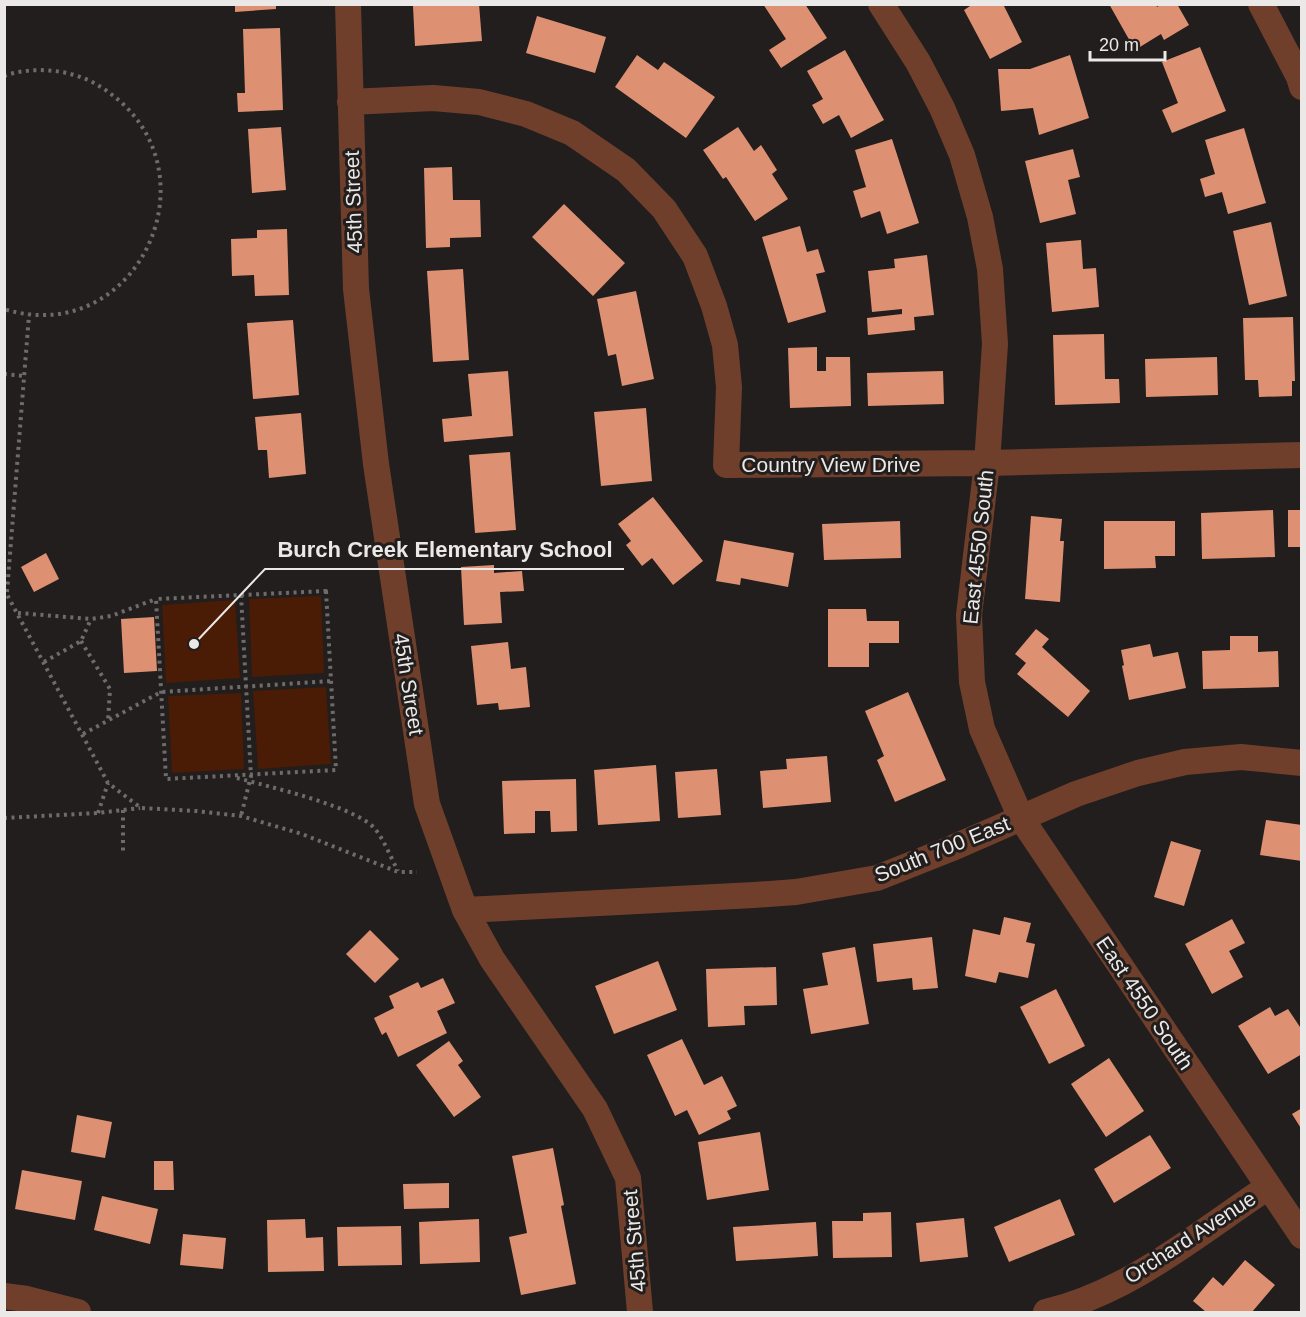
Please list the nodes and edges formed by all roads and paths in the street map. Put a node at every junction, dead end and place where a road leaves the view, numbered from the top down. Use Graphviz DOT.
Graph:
graph roads {
  1 [pos="348,4"];
  2 [pos="881,4"];
  3 [pos="1261,4"];
  4 [pos="4,76"];
  5 [pos="1302,87"];
  6 [pos="350,102"];
  7 [pos="4,309"];
  8 [pos="29,315"];
  9 [pos="4,374"];
  10 [pos="25,376"];
  11 [pos="1302,455"];
  12 [pos="987,463"];
  13 [pos="6,592"];
  14 [pos="241,596"];
  15 [pos="156,599"];
  16 [pos="18,613"];
  17 [pos="91,619"];
  18 [pos="81,641"];
  19 [pos="45,662"];
  20 [pos="332,681"];
  21 [pos="246,686"];
  22 [pos="161,692"];
  23 [pos="108,721"];
  24 [pos="83,734"];
  25 [pos="1302,763"];
  26 [pos="251,776"];
  27 [pos="230,777"];
  28 [pos="250,782"];
  29 [pos="108,783"];
  30 [pos="141,808"];
  31 [pos="123,810"];
  32 [pos="98,813"];
  33 [pos="241,816"];
  34 [pos="4,818"];
  35 [pos="1021,818"];
  36 [pos="123,852"];
  37 [pos="398,872"];
  38 [pos="417,872"];
  39 [pos="465,910"];
  40 [pos="1268,1187"];
  41 [pos="1302,1236"];
  42 [pos="4,1296"];
  43 [pos="78,1312"];
  44 [pos="640,1312"];
  45 [pos="1046,1312"];
  1 -- 6 [label="street, 45th Street"];
  2 -- 12 [label="street, East 4550 South"];
  3 -- 5 [label="street"];
  4 -- 8 [label="path"];
  6 -- 12 [label="street, Country View Drive"];
  6 -- 39 [label="street, 45th Street"];
  7 -- 8 [label="path"];
  8 -- 10 [label="path"];
  9 -- 10 [label="path"];
  10 -- 13 [label="path"];
  11 -- 12 [label="street, Country View Drive"];
  12 -- 35 [label="street, East 4550 South"];
  13 -- 16 [label="path"];
  14 -- 15 [label="path"];
  14 -- 20 [label="path"];
  14 -- 21 [label="path"];
  15 -- 17 [label="path"];
  15 -- 22 [label="path"];
  16 -- 17 [label="path"];
  16 -- 19 [label="path"];
  17 -- 18 [label="path"];
  18 -- 19 [label="path"];
  18 -- 23 [label="path"];
  19 -- 24 [label="path"];
  20 -- 21 [label="path"];
  20 -- 26 [label="path"];
  21 -- 22 [label="path"];
  21 -- 26 [label="path"];
  22 -- 23 [label="path"];
  22 -- 27 [label="path"];
  23 -- 24 [label="path"];
  24 -- 29 [label="path"];
  25 -- 35 [label="street, South 700 East"];
  26 -- 27 [label="path"];
  26 -- 28 [label="path"];
  27 -- 28 [label="path"];
  28 -- 33 [label="path"];
  28 -- 37 [label="path"];
  29 -- 30 [label="path"];
  29 -- 32 [label="path"];
  30 -- 31 [label="path"];
  30 -- 33 [label="path"];
  31 -- 32 [label="path"];
  31 -- 36 [label="path"];
  32 -- 34 [label="path"];
  33 -- 37 [label="path"];
  35 -- 39 [label="street, South 700 East"];
  35 -- 40 [label="street, East 4550 South"];
  37 -- 38 [label="path"];
  39 -- 44 [label="street, 45th Street"];
  40 -- 41 [label="street, East 4550 South"];
  40 -- 45 [label="street, Orchard Avenue"];
  42 -- 43 [label="street"];
}
